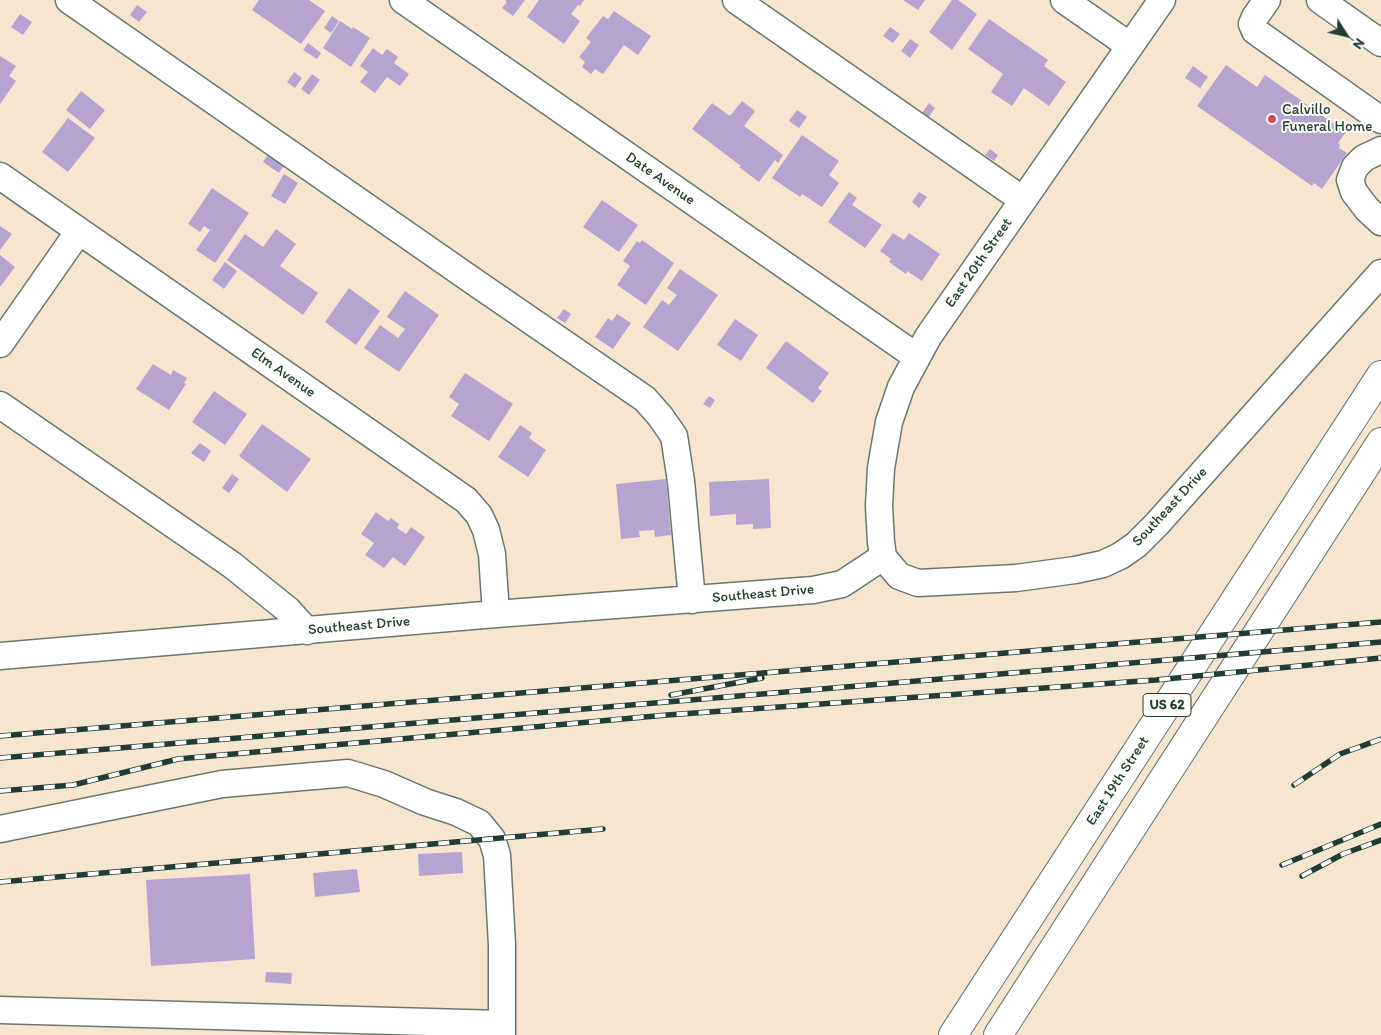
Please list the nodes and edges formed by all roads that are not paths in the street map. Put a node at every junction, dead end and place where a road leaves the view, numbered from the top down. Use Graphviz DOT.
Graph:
graph roads {
  1 [pos="70,0"];
  2 [pos="403,0"];
  3 [pos="736,0"];
  4 [pos="1064,0"];
  5 [pos="1162,0"];
  6 [pos="1267,0"];
  7 [pos="1320,0"];
  8 [pos="1381,43"];
  9 [pos="1130,46"];
  10 [pos="1381,120"];
  11 [pos="1381,150"];
  12 [pos="0,176"];
  13 [pos="1023,200"];
  14 [pos="1381,222"];
  15 [pos="79,231"];
  16 [pos="1381,273"];
  17 [pos="0,344"];
  18 [pos="917,357"];
  19 [pos="1381,375"];
  20 [pos="0,405"];
  21 [pos="1381,442"];
  22 [pos="883,557"];
  23 [pos="692,600"];
  24 [pos="496,614"];
  25 [pos="308,631"];
  26 [pos="0,656"];
  27 [pos="0,829"];
  28 [pos="0,1010"];
  29 [pos="184,1025"];
  30 [pos="502,1030"];
  31 [pos="953,1035"];
  32 [pos="998,1035"];
  1 -- 23 [label="street"];
  2 -- 18 [label="street, Date Avenue"];
  3 -- 13 [label="street"];
  4 -- 9 [label="street"];
  5 -- 9 [label="street, East 20th Street"];
  6 -- 10 [label="street"];
  7 -- 8 [label="street"];
  9 -- 13 [label="street, East 20th Street"];
  11 -- 14 [label="street"];
  12 -- 15 [label="street, Elm Avenue"];
  13 -- 18 [label="street, East 20th Street"];
  15 -- 17 [label="street"];
  15 -- 24 [label="street, Elm Avenue"];
  16 -- 22 [label="street, Southeast Drive"];
  18 -- 22 [label="street, East 20th Street"];
  19 -- 31 [label="main road, East 19th Street / US 62"];
  20 -- 25 [label="street"];
  21 -- 32 [label="main road, US 62"];
  22 -- 23 [label="street, Southeast Drive"];
  23 -- 24 [label="street, Southeast Drive"];
  24 -- 25 [label="street, Southeast Drive"];
  25 -- 26 [label="street, Southeast Drive"];
  27 -- 30 [label="street"];
  28 -- 29 [label="street"];
  29 -- 30 [label="street"];
}
